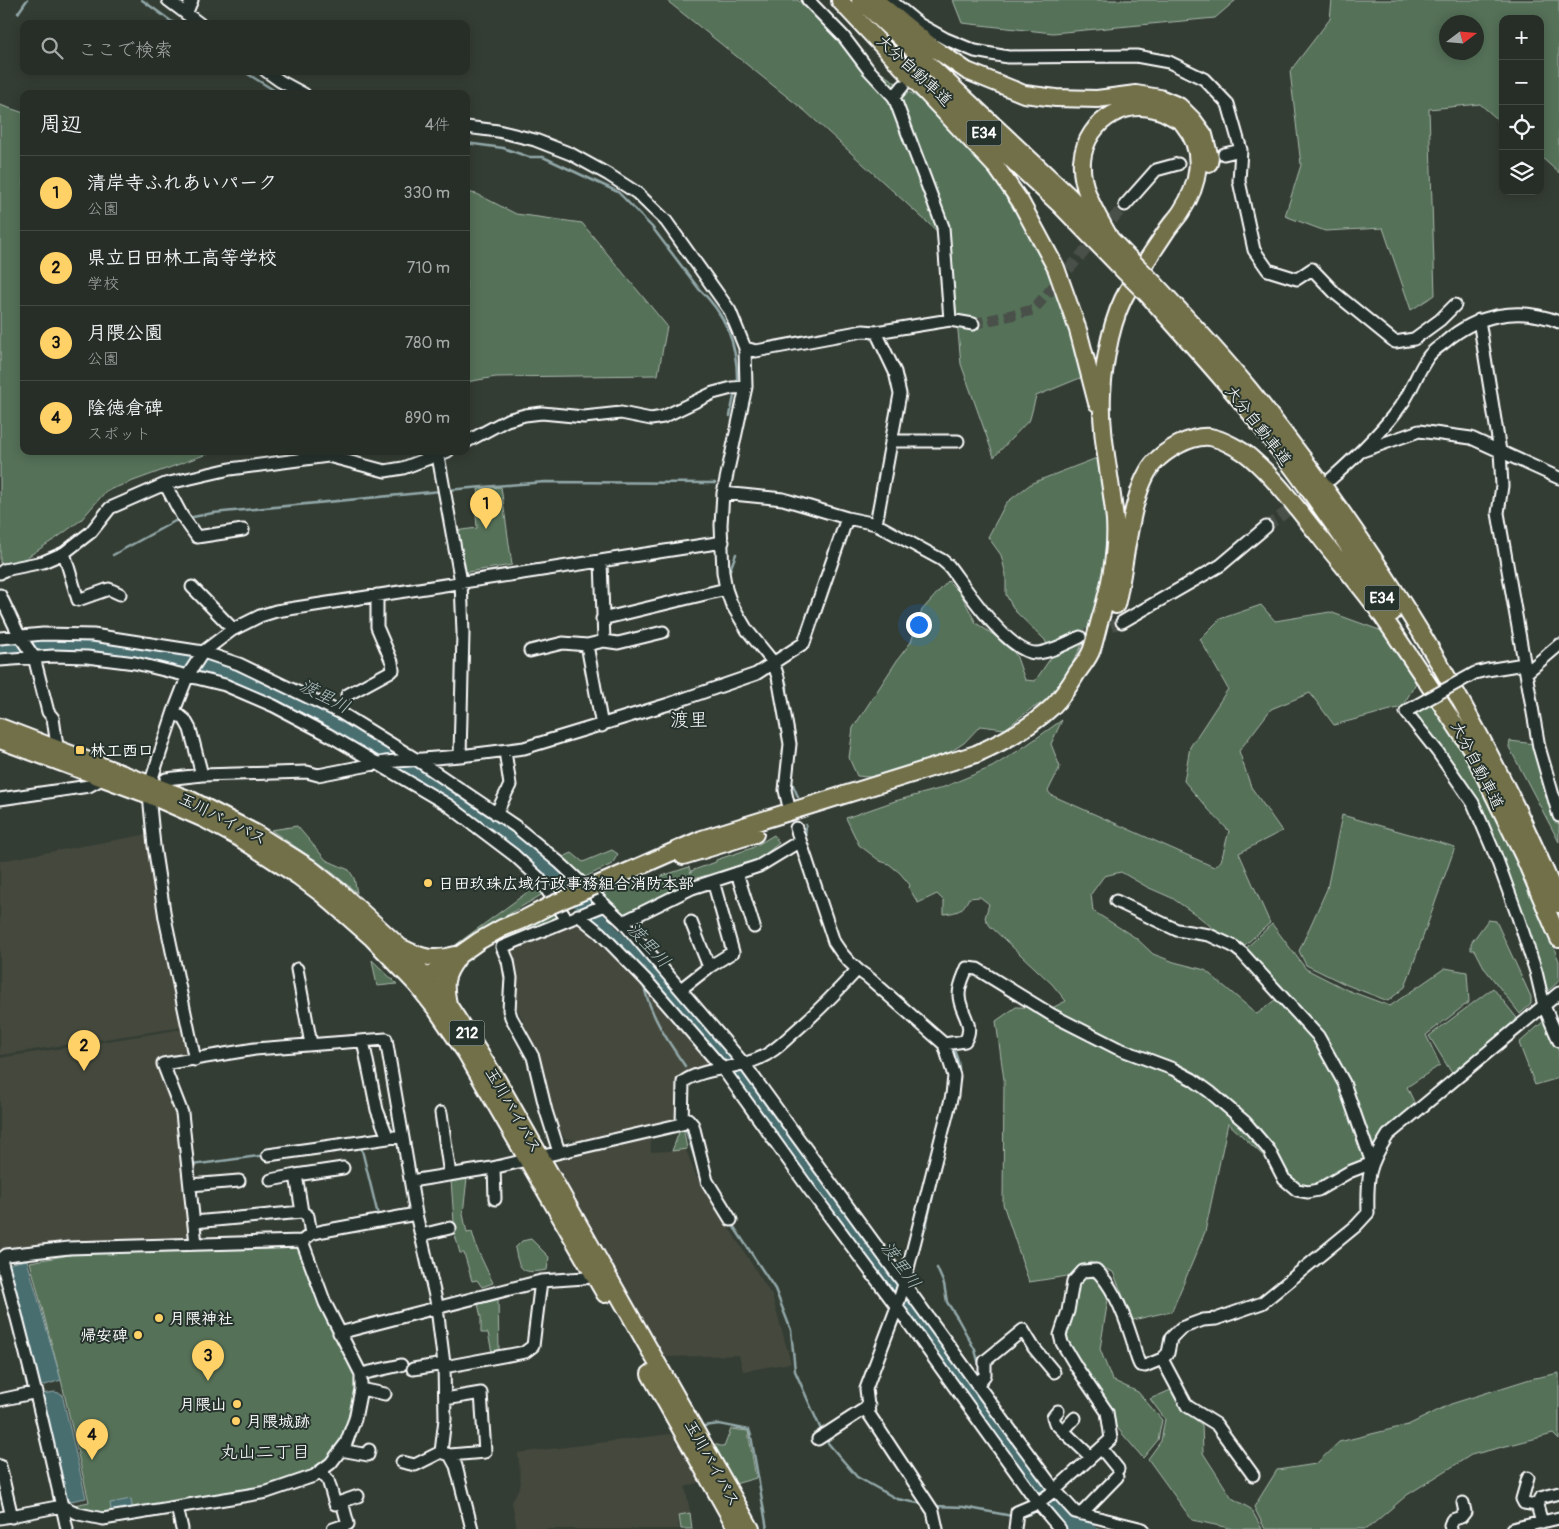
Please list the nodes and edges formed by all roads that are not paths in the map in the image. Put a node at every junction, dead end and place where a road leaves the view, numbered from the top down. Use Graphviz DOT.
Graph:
graph roads {
  1 [pos="168,0"];
  2 [pos="192,0"];
  3 [pos="808,0"];
  4 [pos="840,0"];
  5 [pos="860,0"];
  6 [pos="874,0"];
  7 [pos="890,0"];
  8 [pos="186,14"];
  9 [pos="194,20"];
  10 [pos="270,75"];
  11 [pos="903,86"];
  12 [pos="286,90"];
  13 [pos="894,97"];
  14 [pos="470,127"];
  15 [pos="1241,150"];
  16 [pos="1224,154"];
  17 [pos="1178,164"];
  18 [pos="1125,204"];
  19 [pos="1111,240"];
  20 [pos="1127,265"];
  21 [pos="1151,288"];
  22 [pos="1454,305"];
  23 [pos="950,320"];
  24 [pos="1480,320"];
  25 [pos="1559,322"];
  26 [pos="973,324"];
  27 [pos="876,332"];
  28 [pos="745,348"];
  29 [pos="739,387"];
  30 [pos="1103,425"];
  31 [pos="470,440"];
  32 [pos="891,441"];
  33 [pos="958,441"];
  34 [pos="1362,451"];
  35 [pos="1500,451"];
  36 [pos="440,455"];
  37 [pos="443,455"];
  38 [pos="1559,478"];
  39 [pos="1331,480"];
  40 [pos="165,484"];
  41 [pos="723,493"];
  42 [pos="847,518"];
  43 [pos="876,524"];
  44 [pos="1266,527"];
  45 [pos="243,530"];
  46 [pos="723,542"];
  47 [pos="1127,543"];
  48 [pos="64,552"];
  49 [pos="601,562"];
  50 [pos="0,573"];
  51 [pos="461,582"];
  52 [pos="192,587"];
  53 [pos="726,589"];
  54 [pos="120,594"];
  55 [pos="0,595"];
  56 [pos="377,595"];
  57 [pos="602,619"];
  58 [pos="1122,622"];
  59 [pos="233,629"];
  60 [pos="663,632"];
  61 [pos="19,635"];
  62 [pos="1080,637"];
  63 [pos="0,638"];
  64 [pos="604,642"];
  65 [pos="586,645"];
  66 [pos="1559,645"];
  67 [pos="530,650"];
  68 [pos="203,652"];
  69 [pos="34,657"];
  70 [pos="0,660"];
  71 [pos="776,660"];
  72 [pos="1525,669"];
  73 [pos="188,675"];
  74 [pos="347,695"];
  75 [pos="174,711"];
  76 [pos="602,726"];
  77 [pos="0,727"];
  78 [pos="0,740"];
  79 [pos="1472,750"];
  80 [pos="505,751"];
  81 [pos="58,755"];
  82 [pos="460,756"];
  83 [pos="418,760"];
  84 [pos="382,763"];
  85 [pos="202,775"];
  86 [pos="102,779"];
  87 [pos="155,786"];
  88 [pos="0,799"];
  89 [pos="788,803"];
  90 [pos="496,814"];
  91 [pos="1559,816"];
  92 [pos="796,828"];
  93 [pos="800,841"];
  94 [pos="737,873"];
  95 [pos="614,877"];
  96 [pos="712,881"];
  97 [pos="1116,901"];
  98 [pos="1559,904"];
  99 [pos="605,905"];
  100 [pos="578,915"];
  101 [pos="567,920"];
  102 [pos="622,922"];
  103 [pos="691,922"];
  104 [pos="754,927"];
  105 [pos="1559,939"];
  106 [pos="401,948"];
  107 [pos="461,953"];
  108 [pos="709,967"];
  109 [pos="297,969"];
  110 [pos="857,970"];
  111 [pos="421,982"];
  112 [pos="681,989"];
  113 [pos="1552,999"];
  114 [pos="448,1004"];
  115 [pos="363,1040"];
  116 [pos="1559,1041"];
  117 [pos="948,1043"];
  118 [pos="311,1044"];
  119 [pos="195,1060"];
  120 [pos="745,1065"];
  121 [pos="723,1069"];
  122 [pos="440,1113"];
  123 [pos="682,1120"];
  124 [pos="402,1136"];
  125 [pos="388,1138"];
  126 [pos="559,1152"];
  127 [pos="268,1155"];
  128 [pos="534,1159"];
  129 [pos="1372,1163"];
  130 [pos="342,1168"];
  131 [pos="494,1168"];
  132 [pos="296,1175"];
  133 [pos="450,1175"];
  134 [pos="825,1177"];
  135 [pos="271,1180"];
  136 [pos="240,1181"];
  137 [pos="411,1181"];
  138 [pos="190,1185"];
  139 [pos="809,1189"];
  140 [pos="495,1199"];
  141 [pos="302,1212"];
  142 [pos="416,1214"];
  143 [pos="732,1220"];
  144 [pos="194,1222"];
  145 [pos="450,1228"];
  146 [pos="311,1234"];
  147 [pos="421,1235"];
  148 [pos="302,1242"];
  149 [pos="196,1244"];
  150 [pos="600,1273"];
  151 [pos="541,1281"];
  152 [pos="4,1284"];
  153 [pos="904,1284"];
  154 [pos="897,1307"];
  155 [pos="437,1308"];
  156 [pos="340,1333"];
  157 [pos="1162,1359"];
  158 [pos="401,1365"];
  159 [pos="444,1366"];
  160 [pos="413,1369"];
  161 [pos="1054,1372"];
  162 [pos="361,1374"];
  163 [pos="977,1385"];
  164 [pos="361,1390"];
  165 [pos="37,1392"];
  166 [pos="385,1394"];
  167 [pos="445,1399"];
  168 [pos="0,1400"];
  169 [pos="869,1406"];
  170 [pos="1058,1411"];
  171 [pos="998,1413"];
  172 [pos="1074,1418"];
  173 [pos="981,1423"];
  174 [pos="1063,1431"];
  175 [pos="818,1439"];
  176 [pos="1100,1448"];
  177 [pos="341,1450"];
  178 [pos="369,1450"];
  179 [pos="446,1453"];
  180 [pos="1091,1457"];
  181 [pos="402,1462"];
  182 [pos="0,1466"];
  183 [pos="320,1472"];
  184 [pos="1253,1474"];
  185 [pos="1528,1478"];
  186 [pos="1055,1490"];
  187 [pos="1559,1493"];
  188 [pos="358,1496"];
  189 [pos="342,1502"];
  190 [pos="1038,1503"];
  191 [pos="1463,1503"];
  192 [pos="1537,1505"];
  193 [pos="62,1506"];
  194 [pos="177,1507"];
  195 [pos="1081,1514"];
  196 [pos="12,1517"];
  197 [pos="0,1518"];
  198 [pos="1559,1518"];
  199 [pos="1542,1523"];
  200 [pos="1015,1526"];
  201 [pos="67,1529"];
  202 [pos="182,1529"];
  203 [pos="332,1529"];
  204 [pos="472,1529"];
  205 [pos="737,1529"];
  206 [pos="751,1529"];
  207 [pos="937,1529"];
  208 [pos="1060,1529"];
  209 [pos="1143,1529"];
  210 [pos="1451,1529"];
  211 [pos="1512,1529"];
  1 -- 8 [label="street"];
  2 -- 8 [label="street"];
  3 -- 13 [label="street"];
  4 -- 20 [label="highway, 大分自動車道 / E34"];
  4 -- 30 [label="highway"];
  5 -- 19 [label="highway, 大分自動車道 / E34"];
  6 -- 47 [label="highway"];
  7 -- 15 [label="street"];
  8 -- 9 [label="street"];
  10 -- 12 [label="street"];
  11 -- 13 [label="street"];
  13 -- 23 [label="street"];
  14 -- 28 [label="street"];
  15 -- 16 [label="street"];
  15 -- 22 [label="street"];
  17 -- 18 [label="street"];
  19 -- 20 [label="highway, 大分自動車道 / E34"];
  19 -- 30 [label="highway"];
  20 -- 21 [label="highway, 大分自動車道 / E34, bridge"];
  21 -- 79 [label="highway, 大分自動車道 / E34"];
  21 -- 98 [label="highway, 大分自動車道 / E34"];
  23 -- 26 [label="street"];
  23 -- 27 [label="street"];
  24 -- 25 [label="street"];
  24 -- 34 [label="street"];
  24 -- 35 [label="street"];
  27 -- 28 [label="street"];
  27 -- 32 [label="street"];
  28 -- 29 [label="street"];
  29 -- 31 [label="street"];
  29 -- 41 [label="street"];
  30 -- 95 [label="highway"];
  32 -- 33 [label="street"];
  32 -- 43 [label="street"];
  34 -- 35 [label="street"];
  34 -- 39 [label="street"];
  35 -- 38 [label="street"];
  35 -- 72 [label="street"];
  36 -- 40 [label="street"];
  37 -- 51 [label="street"];
  40 -- 45 [label="street"];
  40 -- 48 [label="street"];
  41 -- 42 [label="street"];
  41 -- 46 [label="street"];
  42 -- 43 [label="street"];
  42 -- 71 [label="street"];
  43 -- 62 [label="street"];
  44 -- 58 [label="street"];
  46 -- 49 [label="street"];
  46 -- 53 [label="street"];
  47 -- 79 [label="highway"];
  47 -- 95 [label="highway"];
  48 -- 50 [label="street"];
  48 -- 54 [label="street"];
  49 -- 51 [label="street"];
  49 -- 57 [label="street"];
  51 -- 56 [label="street"];
  51 -- 82 [label="street"];
  52 -- 59 [label="street"];
  53 -- 57 [label="street"];
  53 -- 71 [label="street"];
  55 -- 61 [label="street"];
  56 -- 59 [label="street"];
  56 -- 74 [label="street"];
  57 -- 64 [label="street"];
  59 -- 68 [label="street"];
  60 -- 64 [label="street"];
  61 -- 63 [label="street"];
  61 -- 68 [label="street"];
  61 -- 69 [label="street"];
  64 -- 65 [label="street"];
  65 -- 67 [label="street"];
  65 -- 76 [label="street"];
  66 -- 72 [label="street"];
  68 -- 73 [label="street"];
  68 -- 83 [label="street"];
  69 -- 70 [label="street"];
  69 -- 73 [label="street"];
  69 -- 81 [label="street"];
  71 -- 76 [label="street"];
  71 -- 89 [label="street"];
  72 -- 91 [label="street"];
  72 -- 113 [label="street, bridge"];
  73 -- 75 [label="street"];
  73 -- 84 [label="street"];
  75 -- 85 [label="street"];
  75 -- 87 [label="street"];
  76 -- 80 [label="street"];
  77 -- 81 [label="highway, 玉川バイパス / 212"];
  78 -- 81 [label="highway, 玉川バイパス / 212"];
  79 -- 105 [label="highway, 大分自動車道 / E34"];
  80 -- 82 [label="street"];
  80 -- 90 [label="street"];
  81 -- 86 [label="highway, 玉川バイパス / 212"];
  81 -- 87 [label="highway, 玉川バイパス / 212"];
  82 -- 83 [label="street"];
  83 -- 84 [label="street"];
  83 -- 90 [label="street"];
  84 -- 85 [label="street"];
  84 -- 101 [label="street"];
  85 -- 87 [label="street"];
  86 -- 87 [label="highway, 玉川バイパス / 212"];
  86 -- 88 [label="street"];
  87 -- 106 [label="highway, 玉川バイパス / 212"];
  87 -- 111 [label="highway, 玉川バイパス / 212"];
  87 -- 119 [label="street"];
  90 -- 99 [label="street"];
  92 -- 93 [label="street"];
  93 -- 94 [label="street"];
  93 -- 110 [label="street"];
  94 -- 96 [label="street"];
  94 -- 104 [label="street"];
  95 -- 107 [label="highway, bridge"];
  96 -- 102 [label="street"];
  96 -- 108 [label="street"];
  97 -- 129 [label="street"];
  99 -- 100 [label="street"];
  99 -- 102 [label="street"];
  100 -- 101 [label="street"];
  100 -- 121 [label="street"];
  101 -- 126 [label="street"];
  102 -- 112 [label="street"];
  103 -- 108 [label="street"];
  106 -- 107 [label="highway"];
  106 -- 111 [label="highway, 玉川バイパス / 212"];
  107 -- 111 [label="highway"];
  107 -- 114 [label="highway"];
  108 -- 112 [label="street"];
  109 -- 118 [label="street"];
  110 -- 117 [label="street"];
  110 -- 120 [label="street"];
  111 -- 114 [label="highway, 玉川バイパス / 212"];
  111 -- 128 [label="highway, 玉川バイパス / 212"];
  112 -- 120 [label="street"];
  113 -- 116 [label="street"];
  113 -- 129 [label="street"];
  114 -- 128 [label="highway, 玉川バイパス / 212"];
  115 -- 118 [label="street"];
  115 -- 124 [label="street"];
  115 -- 125 [label="street"];
  117 -- 129 [label="street"];
  117 -- 153 [label="street"];
  118 -- 119 [label="street"];
  119 -- 138 [label="street"];
  120 -- 121 [label="street"];
  120 -- 134 [label="street"];
  121 -- 123 [label="street"];
  121 -- 139 [label="street"];
  122 -- 133 [label="street"];
  123 -- 126 [label="street"];
  123 -- 143 [label="street"];
  124 -- 125 [label="street"];
  124 -- 137 [label="street"];
  125 -- 127 [label="street"];
  126 -- 128 [label="street"];
  128 -- 131 [label="street"];
  128 -- 150 [label="highway, 玉川バイパス / 212"];
  129 -- 157 [label="street"];
  130 -- 132 [label="street"];
  131 -- 133 [label="street"];
  131 -- 140 [label="street"];
  132 -- 135 [label="street"];
  132 -- 141 [label="street"];
  133 -- 137 [label="street"];
  134 -- 139 [label="street"];
  134 -- 153 [label="street"];
  136 -- 138 [label="street"];
  137 -- 142 [label="street"];
  138 -- 144 [label="street"];
  139 -- 154 [label="street"];
  141 -- 144 [label="street"];
  141 -- 146 [label="street"];
  142 -- 146 [label="street"];
  142 -- 147 [label="street"];
  144 -- 149 [label="street"];
  145 -- 147 [label="street"];
  146 -- 148 [label="street"];
  147 -- 155 [label="street"];
  148 -- 149 [label="street"];
  148 -- 156 [label="street"];
  149 -- 152 [label="street"];
  150 -- 151 [label="street"];
  150 -- 205 [label="highway, 玉川バイパス / 212"];
  150 -- 206 [label="highway, 玉川バイパス / 212"];
  151 -- 155 [label="street"];
  151 -- 159 [label="street"];
  152 -- 165 [label="street"];
  153 -- 154 [label="street"];
  153 -- 163 [label="street"];
  154 -- 169 [label="street"];
  154 -- 173 [label="street"];
  155 -- 156 [label="street"];
  155 -- 159 [label="street"];
  156 -- 162 [label="street"];
  157 -- 176 [label="street"];
  157 -- 184 [label="street"];
  158 -- 162 [label="street"];
  159 -- 160 [label="street"];
  159 -- 167 [label="street"];
  161 -- 163 [label="street"];
  162 -- 164 [label="street"];
  163 -- 171 [label="street"];
  164 -- 166 [label="street"];
  164 -- 177 [label="street"];
  165 -- 168 [label="street"];
  165 -- 193 [label="street"];
  167 -- 179 [label="street"];
  167 -- 179 [label="street"];
  169 -- 175 [label="street"];
  169 -- 207 [label="street"];
  170 -- 174 [label="street"];
  171 -- 173 [label="street"];
  171 -- 186 [label="street"];
  172 -- 174 [label="street"];
  173 -- 190 [label="street"];
  174 -- 180 [label="street"];
  176 -- 180 [label="street"];
  176 -- 195 [label="street"];
  177 -- 178 [label="street"];
  177 -- 183 [label="street"];
  179 -- 181 [label="street"];
  179 -- 204 [label="street"];
  180 -- 186 [label="street"];
  182 -- 196 [label="street"];
  183 -- 189 [label="street"];
  183 -- 194 [label="street"];
  185 -- 192 [label="street"];
  186 -- 190 [label="street"];
  186 -- 195 [label="street"];
  187 -- 192 [label="street"];
  188 -- 189 [label="street"];
  189 -- 203 [label="street"];
  190 -- 200 [label="street"];
  190 -- 208 [label="street"];
  191 -- 210 [label="street"];
  192 -- 199 [label="street"];
  193 -- 194 [label="street"];
  193 -- 196 [label="street"];
  193 -- 201 [label="street"];
  194 -- 202 [label="street"];
  195 -- 209 [label="street"];
  196 -- 197 [label="street"];
  198 -- 199 [label="street"];
  199 -- 211 [label="street"];
}
